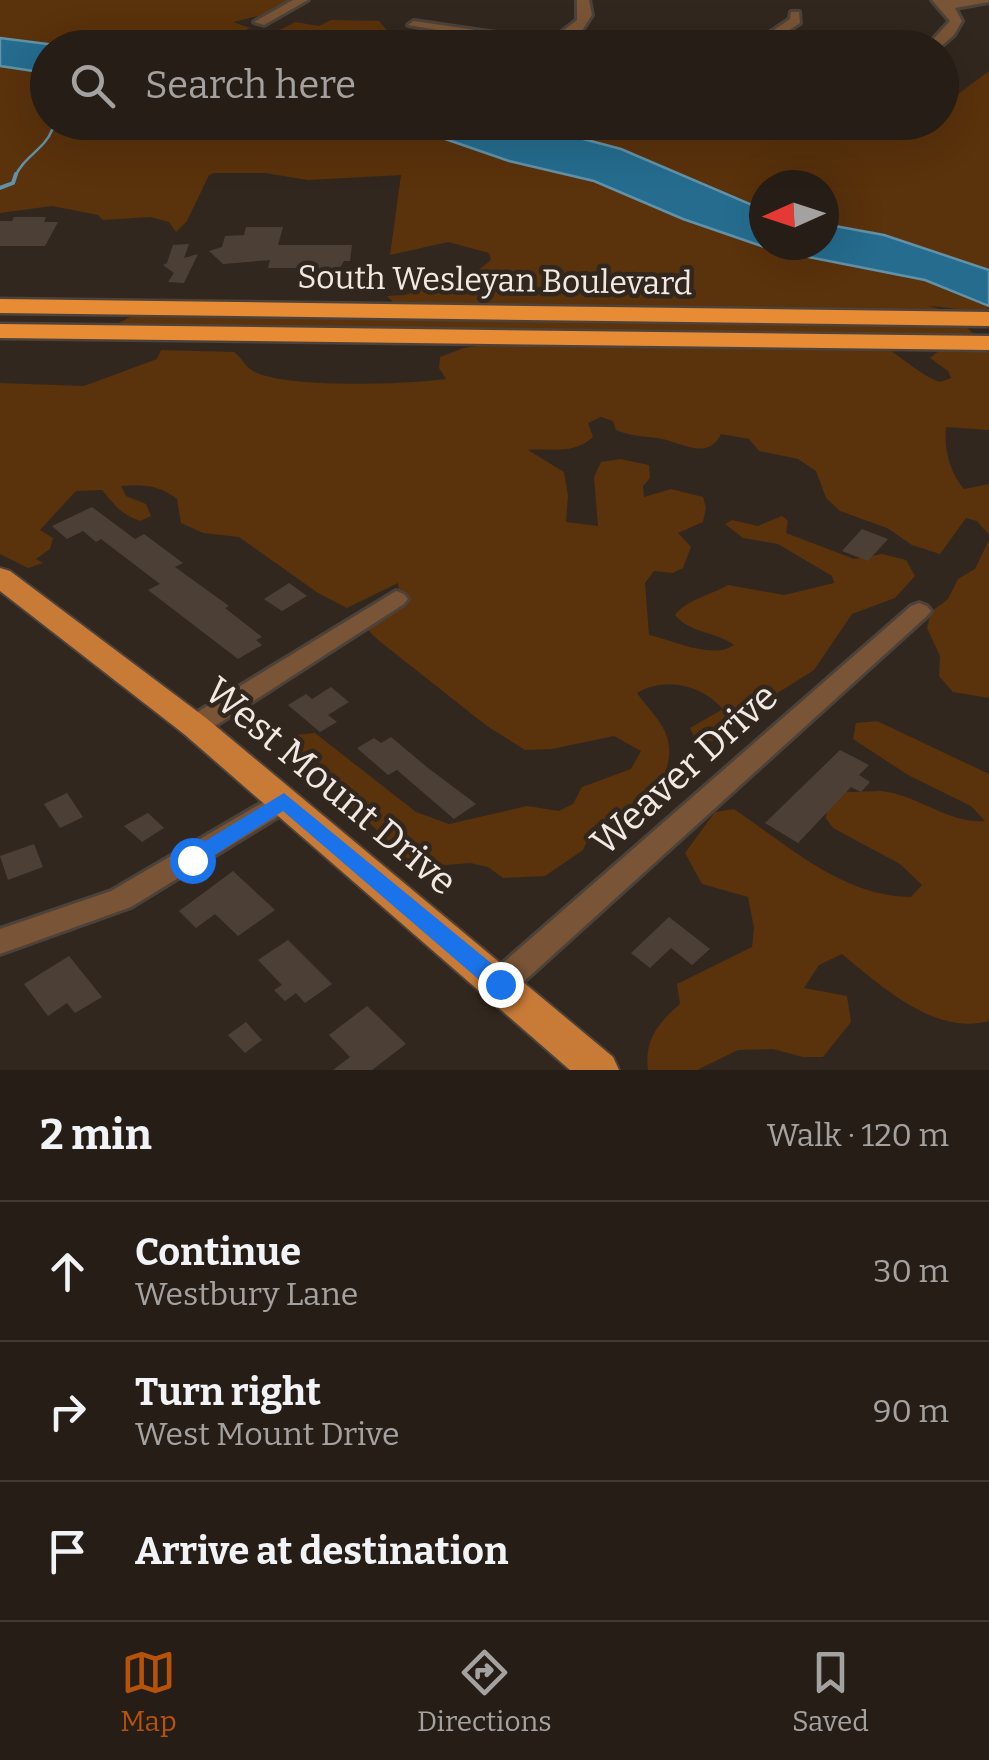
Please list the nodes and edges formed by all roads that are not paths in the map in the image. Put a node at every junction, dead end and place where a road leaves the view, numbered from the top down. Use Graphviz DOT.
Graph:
graph roads {
  1 [pos="302,0"];
  2 [pos="584,0"];
  3 [pos="942,2"];
  4 [pos="983,2"];
  5 [pos="795,14"];
  6 [pos="260,22"];
  7 [pos="414,25"];
  8 [pos="451,30"];
  9 [pos="572,30"];
  10 [pos="781,30"];
  11 [pos="951,30"];
  12 [pos="0,306"];
  13 [pos="107,308"];
  14 [pos="989,319"];
  15 [pos="0,332"];
  16 [pos="94,333"];
  17 [pos="989,343"];
  18 [pos="0,576"];
  19 [pos="396,599"];
  20 [pos="919,611"];
  21 [pos="195,726"];
  22 [pos="284,800"];
  23 [pos="0,942"];
  24 [pos="500,984"];
  25 [pos="598,1070"];
  1 -- 6 [label="street"];
  2 -- 9 [label="street"];
  3 -- 4 [label="street"];
  3 -- 11 [label="street"];
  5 -- 10 [label="street"];
  7 -- 8 [label="street"];
  12 -- 13 [label="highway, South Wesleyan Boulevard"];
  13 -- 14 [label="highway, South Wesleyan Boulevard"];
  13 -- 16 [label="highway"];
  15 -- 16 [label="highway, South Wesleyan Boulevard"];
  16 -- 17 [label="highway, South Wesleyan Boulevard"];
  18 -- 21 [label="main road, West Mount Drive"];
  19 -- 21 [label="street"];
  20 -- 24 [label="street, Weaver Drive"];
  21 -- 22 [label="main road, West Mount Drive"];
  22 -- 23 [label="street"];
  22 -- 24 [label="main road, West Mount Drive"];
  24 -- 25 [label="main road, West Mount Drive"];
}
